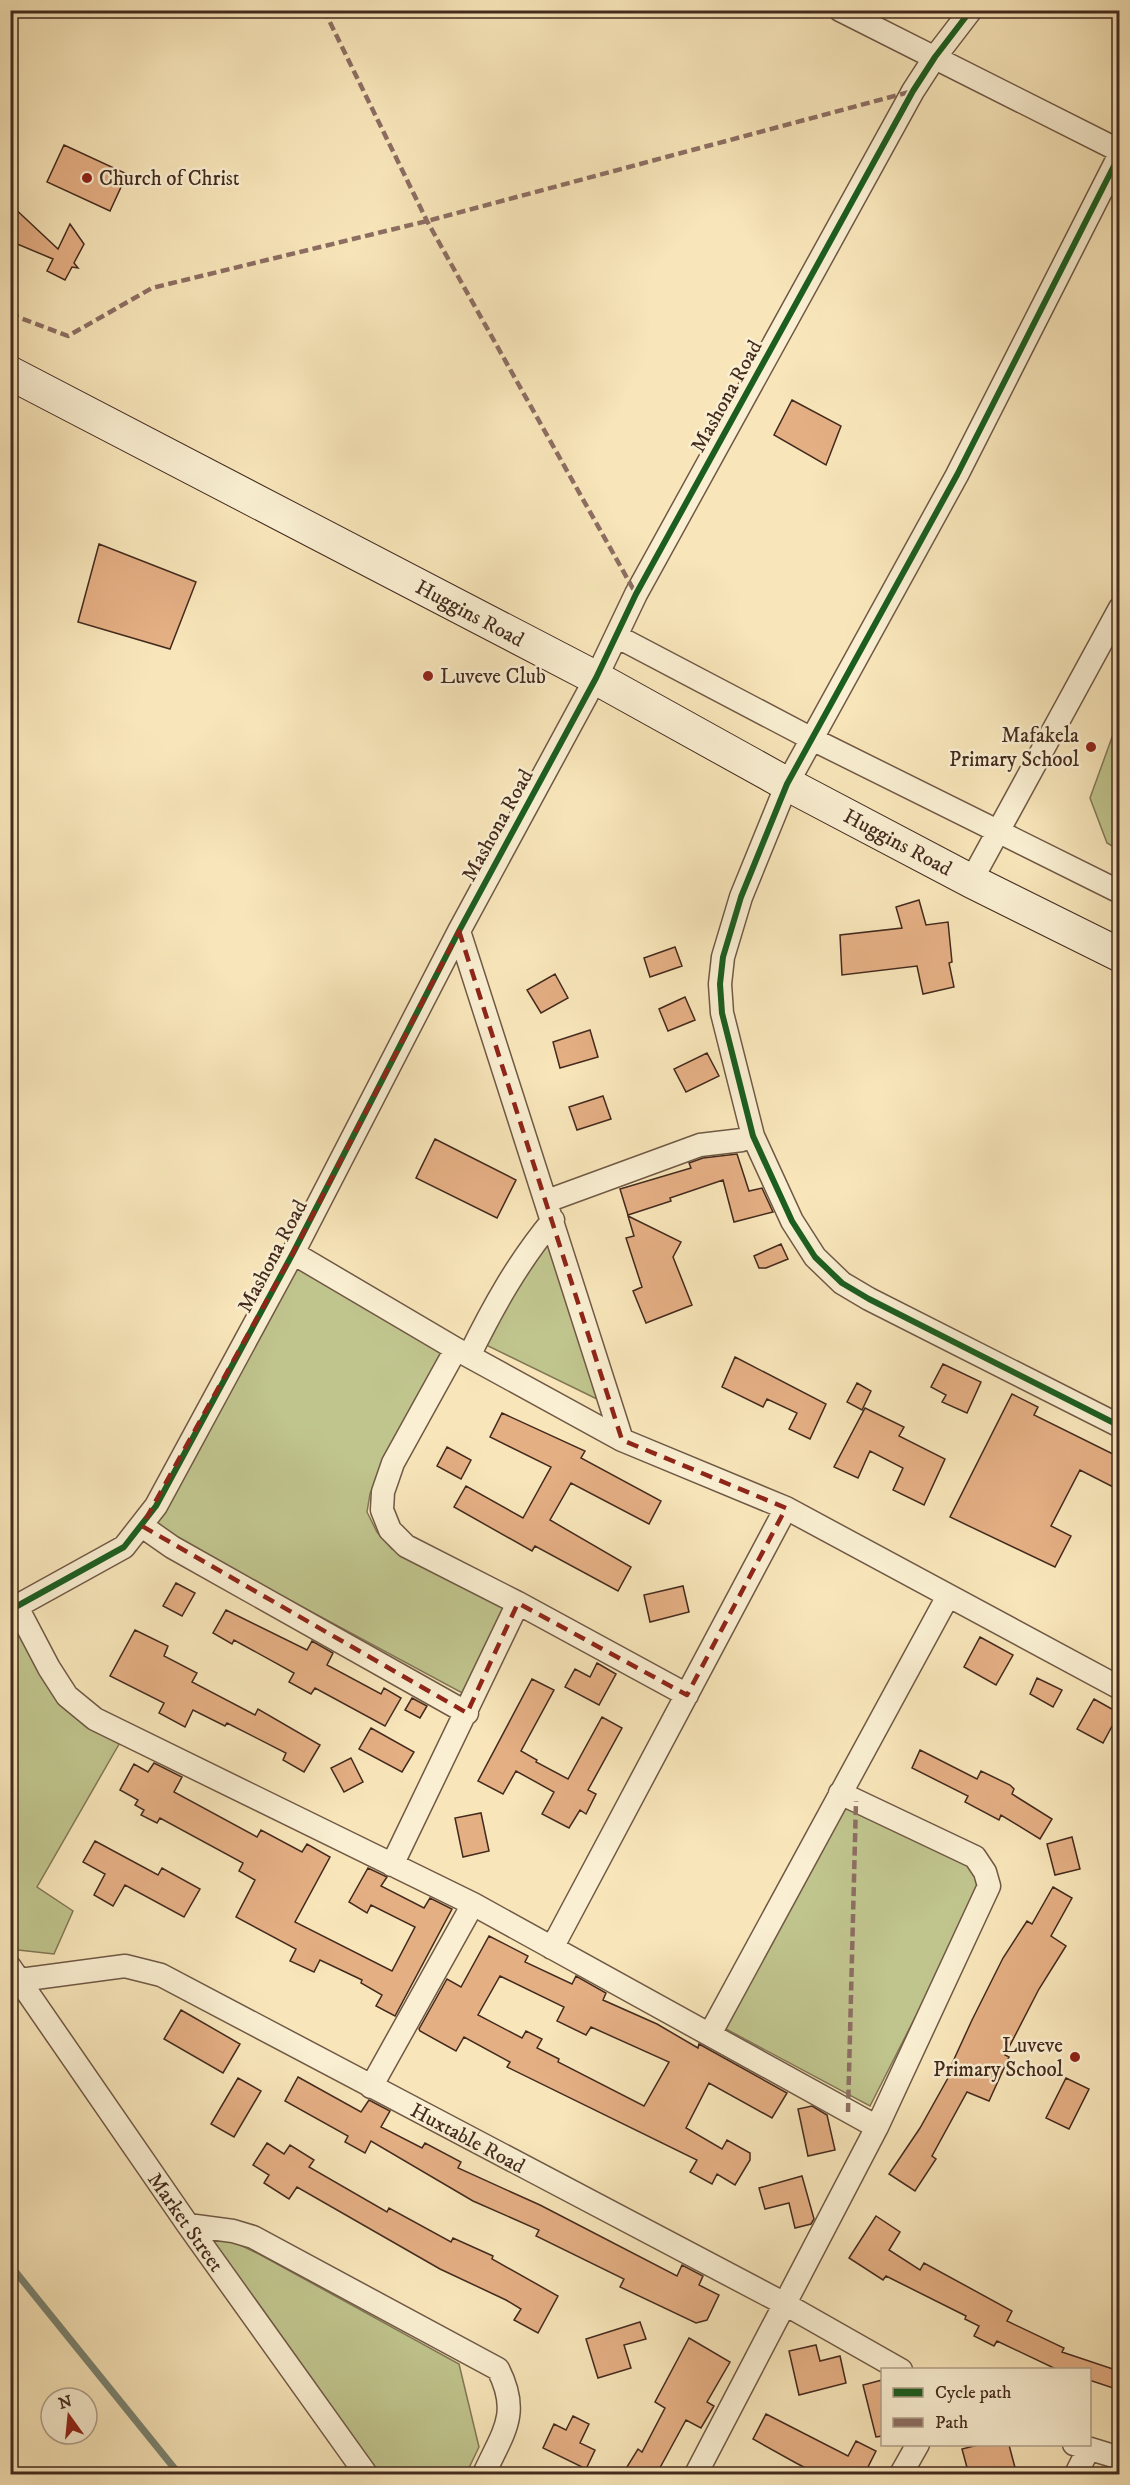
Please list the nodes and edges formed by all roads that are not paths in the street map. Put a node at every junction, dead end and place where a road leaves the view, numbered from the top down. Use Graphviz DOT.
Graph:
graph roads {
  1 [pos="840,10"];
  2 [pos="970,10"];
  3 [pos="935,57"];
  4 [pos="1119,153"];
  5 [pos="10,373"];
  6 [pos="1119,608"];
  7 [pos="616,636"];
  8 [pos="596,678"];
  9 [pos="812,739"];
  10 [pos="787,784"];
  11 [pos="999,830"];
  12 [pos="971,881"];
  13 [pos="1119,892"];
  14 [pos="459,931"];
  15 [pos="1119,955"];
  16 [pos="753,1136"];
  17 [pos="550,1210"];
  18 [pos="293,1253"];
  19 [pos="462,1353"];
  20 [pos="1119,1426"];
  21 [pos="622,1440"];
  22 [pos="786,1508"];
  23 [pos="142,1526"];
  24 [pos="948,1596"];
  25 [pos="518,1603"];
  26 [pos="14,1608"];
  27 [pos="1119,1688"];
  28 [pos="687,1695"];
  29 [pos="467,1713"];
  30 [pos="840,1793"];
  31 [pos="392,1865"];
  32 [pos="473,1904"];
  33 [pos="552,1948"];
  34 [pos="15,1973"];
  35 [pos="710,2034"];
  36 [pos="371,2087"];
  37 [pos="877,2127"];
  38 [pos="188,2225"];
  39 [pos="783,2303"];
  40 [pos="897,2368"];
  41 [pos="917,2446"];
  42 [pos="1081,2447"];
  43 [pos="1119,2458"];
  44 [pos="366,2475"];
  45 [pos="484,2475"];
  46 [pos="696,2475"];
  47 [pos="901,2475"];
  48 [pos="1076,2475"];
  1 -- 3 [label="street"];
  2 -- 3 [label="street, Mashona Road"];
  3 -- 4 [label="street"];
  3 -- 7 [label="street, Mashona Road"];
  4 -- 9 [label="street"];
  5 -- 8 [label="street, Huggins Road"];
  6 -- 11 [label="street"];
  7 -- 8 [label="street, Mashona Road"];
  7 -- 9 [label="street"];
  8 -- 10 [label="street, Huggins Road"];
  8 -- 14 [label="street, Mashona Road"];
  9 -- 10 [label="street"];
  9 -- 11 [label="street"];
  10 -- 12 [label="street, Huggins Road"];
  10 -- 16 [label="street"];
  11 -- 12 [label="street"];
  11 -- 13 [label="street"];
  12 -- 15 [label="street, Huggins Road"];
  14 -- 17 [label="street"];
  14 -- 18 [label="street, Mashona Road"];
  16 -- 17 [label="street"];
  16 -- 20 [label="street"];
  17 -- 19 [label="street"];
  17 -- 21 [label="street"];
  18 -- 19 [label="street"];
  18 -- 23 [label="street, Mashona Road"];
  19 -- 21 [label="street"];
  19 -- 25 [label="street"];
  21 -- 22 [label="street"];
  22 -- 24 [label="street"];
  22 -- 28 [label="street"];
  23 -- 26 [label="street, Mashona Road"];
  23 -- 29 [label="street"];
  24 -- 27 [label="street"];
  24 -- 30 [label="street"];
  25 -- 28 [label="street"];
  25 -- 29 [label="street"];
  26 -- 31 [label="street"];
  28 -- 33 [label="street"];
  29 -- 31 [label="street"];
  30 -- 35 [label="street"];
  30 -- 37 [label="street"];
  31 -- 32 [label="street"];
  32 -- 33 [label="street"];
  32 -- 36 [label="street"];
  33 -- 35 [label="street"];
  34 -- 36 [label="street, Huxtable Road"];
  34 -- 38 [label="street, Market Street"];
  35 -- 37 [label="street"];
  36 -- 39 [label="street, Huxtable Road"];
  37 -- 39 [label="street"];
  38 -- 44 [label="street, Market Street"];
  38 -- 45 [label="street"];
  39 -- 40 [label="street, Huxtable Road"];
  39 -- 46 [label="street"];
  41 -- 47 [label="street"];
  42 -- 43 [label="street"];
  42 -- 48 [label="street"];
}
